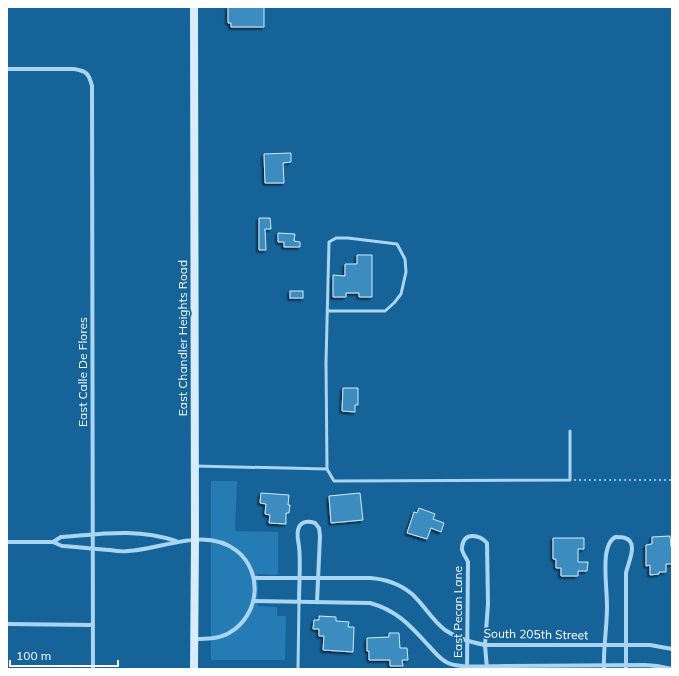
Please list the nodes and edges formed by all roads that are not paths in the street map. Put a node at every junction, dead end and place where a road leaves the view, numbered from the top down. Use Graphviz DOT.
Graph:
graph roads {
  1 [pos="194,7"];
  2 [pos="7,69"];
  3 [pos="328,311"];
  4 [pos="570,431"];
  5 [pos="195,466"];
  6 [pos="327,469"];
  7 [pos="92,535"];
  8 [pos="195,540"];
  9 [pos="178,541"];
  10 [pos="7,542"];
  11 [pos="53,542"];
  12 [pos="92,549"];
  13 [pos="254,578"];
  14 [pos="299,578"];
  15 [pos="318,578"];
  16 [pos="254,601"];
  17 [pos="299,602"];
  18 [pos="317,602"];
  19 [pos="7,624"];
  20 [pos="93,624"];
  21 [pos="194,639"];
  22 [pos="468,642"];
  23 [pos="485,645"];
  24 [pos="605,645"];
  25 [pos="626,645"];
  26 [pos="672,649"];
  27 [pos="467,667"];
  28 [pos="604,667"];
  29 [pos="626,667"];
  30 [pos="487,668"];
  31 [pos="93,669"];
  32 [pos="194,669"];
  33 [pos="298,669"];
  34 [pos="672,669"];
  1 -- 5 [label="main road, East Chandler Heights Road"];
  2 -- 7 [label="street, East Calle De Flores"];
  3 -- 3 [label="lane"];
  3 -- 6 [label="lane"];
  4 -- 6 [label="lane"];
  5 -- 6 [label="lane"];
  5 -- 8 [label="main road, East Chandler Heights Road"];
  7 -- 9 [label="street"];
  7 -- 11 [label="street"];
  7 -- 12 [label="street, East Calle De Flores"];
  8 -- 9 [label="street"];
  8 -- 13 [label="street"];
  8 -- 21 [label="main road, East Chandler Heights Road"];
  9 -- 12 [label="street"];
  10 -- 11 [label="street"];
  11 -- 12 [label="street"];
  12 -- 20 [label="street, East Calle De Flores"];
  13 -- 14 [label="street, South 205th Street"];
  13 -- 16 [label="street"];
  14 -- 15 [label="street, South 205th Street"];
  14 -- 15 [label="street"];
  14 -- 17 [label="street"];
  15 -- 18 [label="street"];
  15 -- 22 [label="street, South 205th Street"];
  16 -- 17 [label="street"];
  16 -- 21 [label="street"];
  17 -- 18 [label="street"];
  17 -- 33 [label="lane"];
  18 -- 27 [label="street"];
  19 -- 20 [label="street"];
  20 -- 31 [label="street, East Calle De Flores"];
  21 -- 32 [label="main road, East Chandler Heights Road"];
  22 -- 23 [label="street, South 205th Street"];
  22 -- 23 [label="street, East Pecan Lane"];
  22 -- 27 [label="street, East Pecan Lane"];
  23 -- 24 [label="street, South 205th Street"];
  23 -- 30 [label="street, East Pecan Lane"];
  24 -- 25 [label="street, South 205th Street"];
  24 -- 25 [label="street"];
  24 -- 28 [label="street"];
  25 -- 26 [label="street, South 205th Street"];
  25 -- 29 [label="street"];
  27 -- 30 [label="street"];
  28 -- 29 [label="street"];
  28 -- 30 [label="street"];
  29 -- 34 [label="street"];
}
